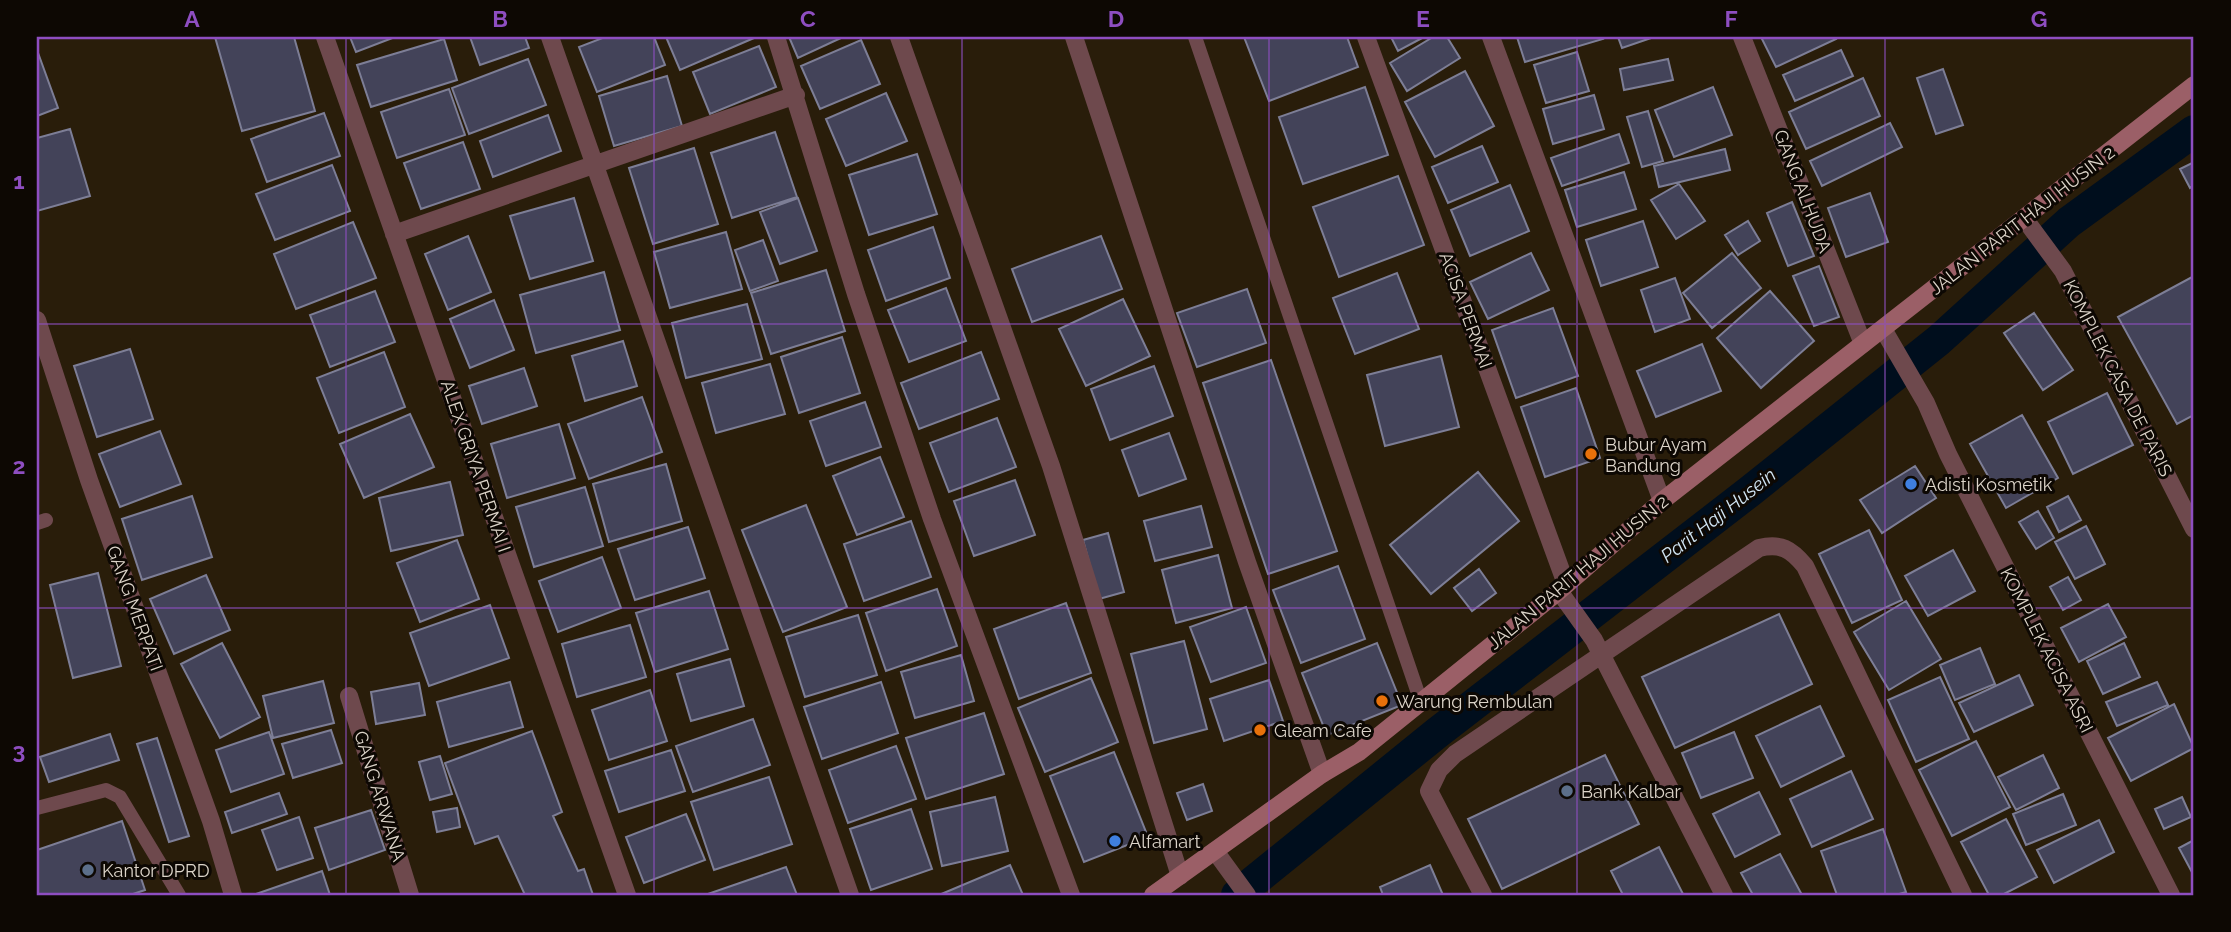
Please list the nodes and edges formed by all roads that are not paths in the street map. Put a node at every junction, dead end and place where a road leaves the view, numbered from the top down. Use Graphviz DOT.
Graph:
graph roads {
  1 [pos="325,37"];
  2 [pos="550,37"];
  3 [pos="776,37"];
  4 [pos="898,37"];
  5 [pos="1074,37"];
  6 [pos="1195,37"];
  7 [pos="1366,37"];
  8 [pos="1491,37"];
  9 [pos="1742,37"];
  10 [pos="2193,88"];
  11 [pos="796,95"];
  12 [pos="596,165"];
  13 [pos="2029,225"];
  14 [pos="394,234"];
  15 [pos="37,320"];
  16 [pos="1887,336"];
  17 [pos="1863,344"];
  18 [pos="1662,501"];
  19 [pos="2194,529"];
  20 [pos="1564,592"];
  21 [pos="1597,647"];
  22 [pos="349,696"];
  23 [pos="1421,702"];
  24 [pos="1322,774"];
  25 [pos="37,808"];
  26 [pos="1215,851"];
  27 [pos="1180,876"];
  28 [pos="179,895"];
  29 [pos="233,895"];
  30 [pos="410,895"];
  31 [pos="627,895"];
  32 [pos="850,895"];
  33 [pos="1071,895"];
  34 [pos="1153,895"];
  35 [pos="1247,895"];
  36 [pos="1483,895"];
  37 [pos="1724,895"];
  38 [pos="1963,895"];
  39 [pos="2171,895"];
  1 -- 14 [label="street, ALEX GRIYA PERMAI I"];
  2 -- 12 [label="street"];
  3 -- 11 [label="street"];
  4 -- 27 [label="street"];
  5 -- 24 [label="street"];
  6 -- 23 [label="lane"];
  7 -- 20 [label="street, ACISA PERMAI"];
  8 -- 18 [label="street"];
  9 -- 17 [label="street, GANG ALHUDA"];
  10 -- 13 [label="street, JALAN PARIT HAJI HUSIN 2"];
  11 -- 12 [label="street"];
  11 -- 33 [label="street"];
  12 -- 14 [label="street"];
  12 -- 32 [label="street"];
  13 -- 16 [label="street, JALAN PARIT HAJI HUSIN 2"];
  13 -- 19 [label="street, KOMPLEK CASA DE PARIS"];
  14 -- 31 [label="street, ALEX GRIYA PERMAI I"];
  15 -- 29 [label="street, GANG MERPATI"];
  16 -- 17 [label="street, JALAN PARIT HAJI HUSIN 2"];
  16 -- 39 [label="street, KOMPLEK ACISA ASRI"];
  17 -- 18 [label="street, JALAN PARIT HAJI HUSIN 2"];
  18 -- 20 [label="street, JALAN PARIT HAJI HUSIN 2"];
  20 -- 21 [label="street, ACISA PERMAI"];
  20 -- 23 [label="street, JALAN PARIT HAJI HUSIN 2"];
  21 -- 36 [label="street"];
  21 -- 37 [label="street, ACISA PERMAI"];
  21 -- 38 [label="street"];
  22 -- 30 [label="street, GANG ARWANA"];
  23 -- 24 [label="street, JALAN PARIT HAJI HUSIN 2"];
  24 -- 26 [label="street, JALAN PARIT HAJI HUSIN 2"];
  25 -- 28 [label="lane"];
  26 -- 27 [label="street, JALAN PARIT HAJI HUSIN 2"];
  26 -- 35 [label="street"];
  27 -- 34 [label="street, JALAN PARIT HAJI HUSIN 2"];
}
